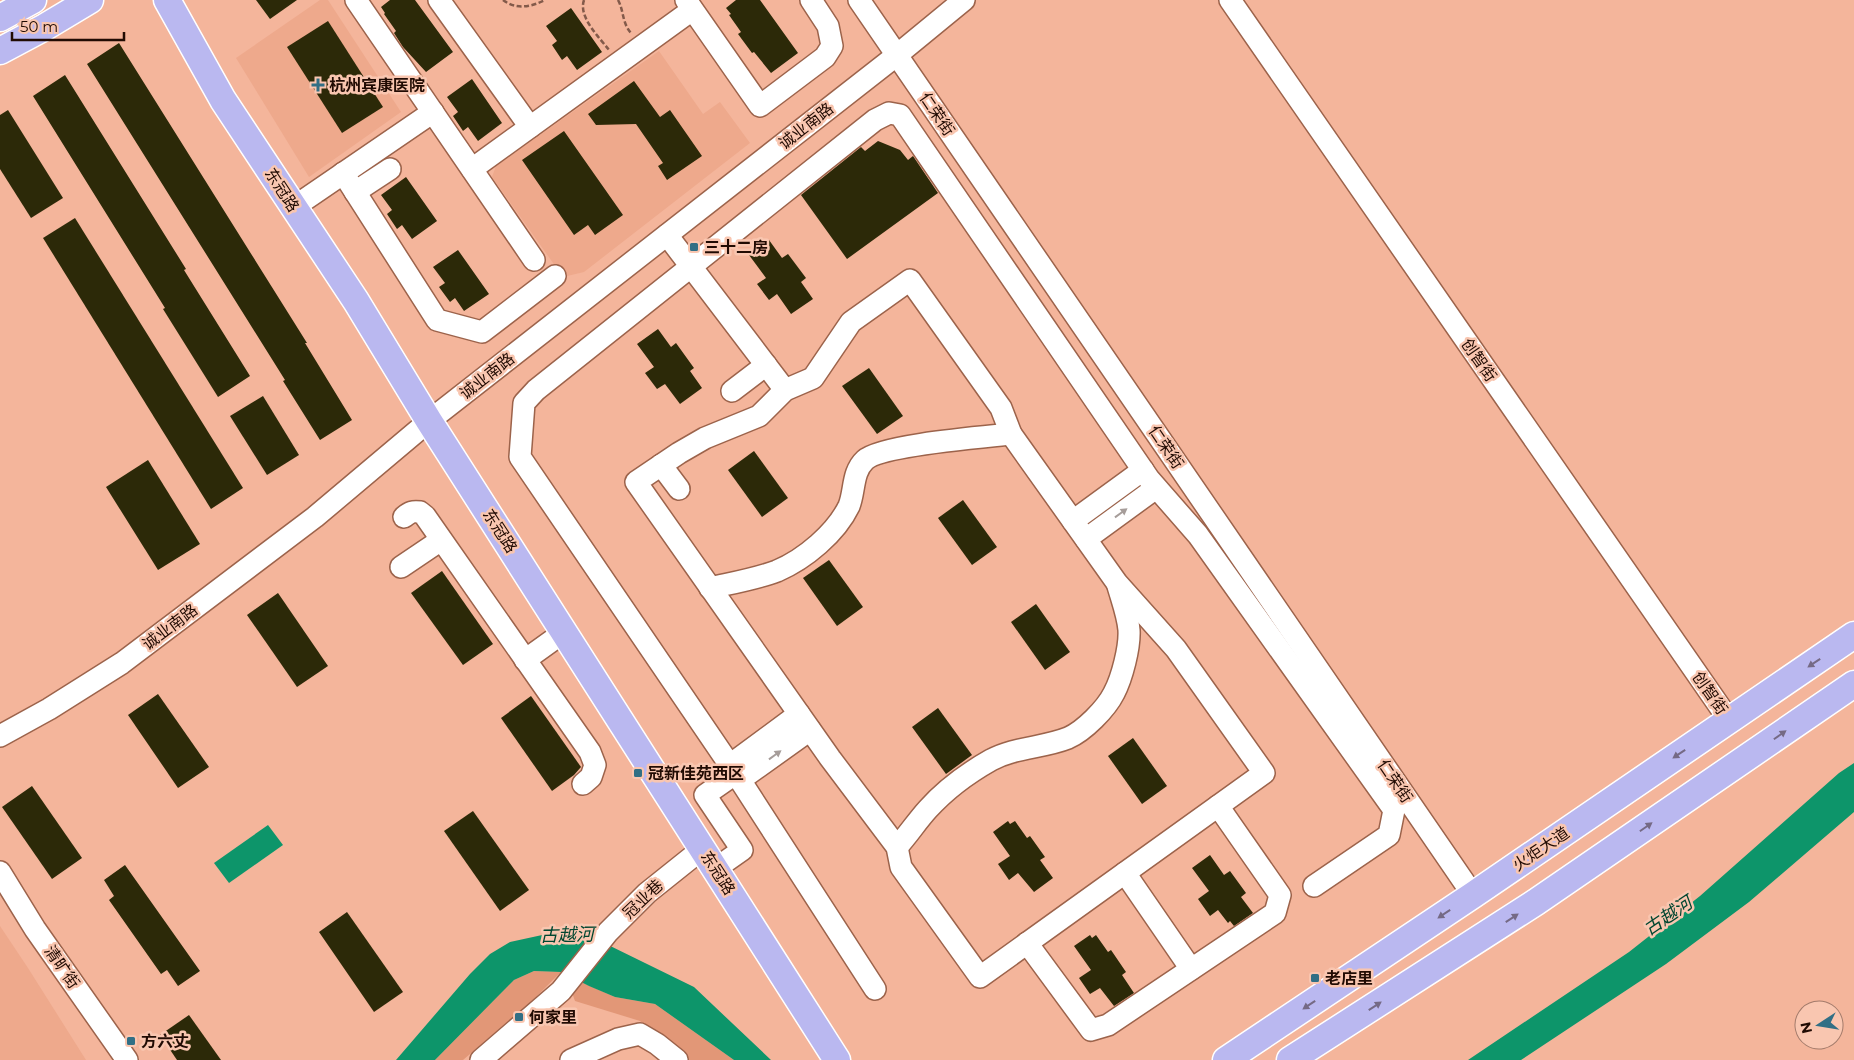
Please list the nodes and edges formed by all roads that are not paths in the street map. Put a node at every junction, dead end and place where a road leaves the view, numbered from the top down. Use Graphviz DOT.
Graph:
graph roads {
  1 [pos="33,0"];
  2 [pos="90,0"];
  3 [pos="168,0"];
  4 [pos="356,0"];
  5 [pos="439,0"];
  6 [pos="811,0"];
  7 [pos="859,0"];
  8 [pos="964,0"];
  9 [pos="1230,0"];
  10 [pos="689,5"];
  11 [pos="0,18"];
  12 [pos="0,51"];
  13 [pos="897,55"];
  14 [pos="432,112"];
  15 [pos="530,127"];
  16 [pos="390,169"];
  17 [pos="472,169"];
  18 [pos="343,173"];
  19 [pos="355,192"];
  20 [pos="294,207"];
  21 [pos="667,235"];
  22 [pos="534,260"];
  23 [pos="691,266"];
  24 [pos="555,276"];
  25 [pos="766,365"];
  26 [pos="732,390"];
  27 [pos="784,390"];
  28 [pos="429,421"];
  29 [pos="1011,434"];
  30 [pos="1175,460"];
  31 [pos="661,465"];
  32 [pos="1149,479"];
  33 [pos="679,489"];
  34 [pos="404,517"];
  35 [pos="1073,521"];
  36 [pos="1086,539"];
  37 [pos="441,540"];
  38 [pos="402,567"];
  39 [pos="1118,583"];
  40 [pos="710,588"];
  41 [pos="564,632"];
  42 [pos="1854,635"];
  43 [pos="525,660"];
  44 [pos="1854,684"];
  45 [pos="1729,720"];
  46 [pos="805,722"];
  47 [pos="0,736"];
  48 [pos="735,773"];
  49 [pos="583,784"];
  50 [pos="1218,806"];
  51 [pos="897,847"];
  52 [pos="709,859"];
  53 [pos="0,872"];
  54 [pos="1125,873"];
  55 [pos="1314,886"];
  56 [pos="1473,895"];
  57 [pos="1027,943"];
  58 [pos="1191,969"];
  59 [pos="875,989"];
  60 [pos="1316,1052"];
  61 [pos="127,1060"];
  62 [pos="481,1060"];
  63 [pos="571,1060"];
  64 [pos="676,1060"];
  65 [pos="836,1060"];
  66 [pos="1226,1060"];
  67 [pos="1290,1060"];
  1 -- 11 [label="main road"];
  2 -- 12 [label="main road"];
  3 -- 20 [label="main road, 东冠路"];
  4 -- 14 [label="street"];
  5 -- 15 [label="street"];
  6 -- 10 [label="street"];
  7 -- 13 [label="street, 仁荣街"];
  8 -- 13 [label="street, 诚业南路"];
  9 -- 45 [label="street, 创智街"];
  10 -- 15 [label="street"];
  13 -- 21 [label="street, 诚业南路"];
  13 -- 30 [label="street, 仁荣街"];
  14 -- 17 [label="street"];
  14 -- 18 [label="street"];
  15 -- 17 [label="street"];
  16 -- 19 [label="street"];
  17 -- 22 [label="street"];
  18 -- 19 [label="street"];
  18 -- 20 [label="street"];
  19 -- 24 [label="street"];
  20 -- 28 [label="main road, 东冠路"];
  21 -- 23 [label="street"];
  21 -- 28 [label="street, 诚业南路"];
  23 -- 25 [label="street"];
  23 -- 32 [label="street"];
  23 -- 48 [label="street"];
  25 -- 26 [label="street"];
  25 -- 27 [label="street"];
  27 -- 29 [label="street"];
  27 -- 31 [label="street"];
  28 -- 41 [label="main road, 东冠路"];
  28 -- 47 [label="street, 诚业南路"];
  29 -- 35 [label="street"];
  29 -- 40 [label="street"];
  30 -- 32 [label="street"];
  30 -- 56 [label="street, 仁荣街"];
  31 -- 33 [label="street"];
  31 -- 40 [label="street"];
  32 -- 35 [label="street"];
  36 -- 32 [label="street, one-way"];
  32 -- 55 [label="street"];
  34 -- 37 [label="street"];
  35 -- 36 [label="street"];
  36 -- 39 [label="street"];
  37 -- 38 [label="street"];
  37 -- 43 [label="street"];
  39 -- 50 [label="street"];
  39 -- 51 [label="street"];
  40 -- 46 [label="street"];
  41 -- 43 [label="street"];
  41 -- 52 [label="main road, 东冠路"];
  42 -- 45 [label="main road, 火炬大道, one-way"];
  43 -- 49 [label="street"];
  60 -- 44 [label="main road, one-way"];
  45 -- 56 [label="main road, 火炬大道, one-way"];
  46 -- 48 [label="street"];
  46 -- 51 [label="street"];
  48 -- 52 [label="street, 冠业巷"];
  48 -- 59 [label="street"];
  50 -- 54 [label="street"];
  50 -- 58 [label="street"];
  51 -- 57 [label="street"];
  52 -- 62 [label="street, 冠业巷"];
  52 -- 65 [label="main road, 东冠路"];
  53 -- 61 [label="street, 清旷街"];
  54 -- 57 [label="street"];
  54 -- 58 [label="street"];
  56 -- 66 [label="main road, 火炬大道, one-way"];
  57 -- 58 [label="street"];
  60 -- 67 [label="main road"];
  63 -- 64 [label="street"];
}
